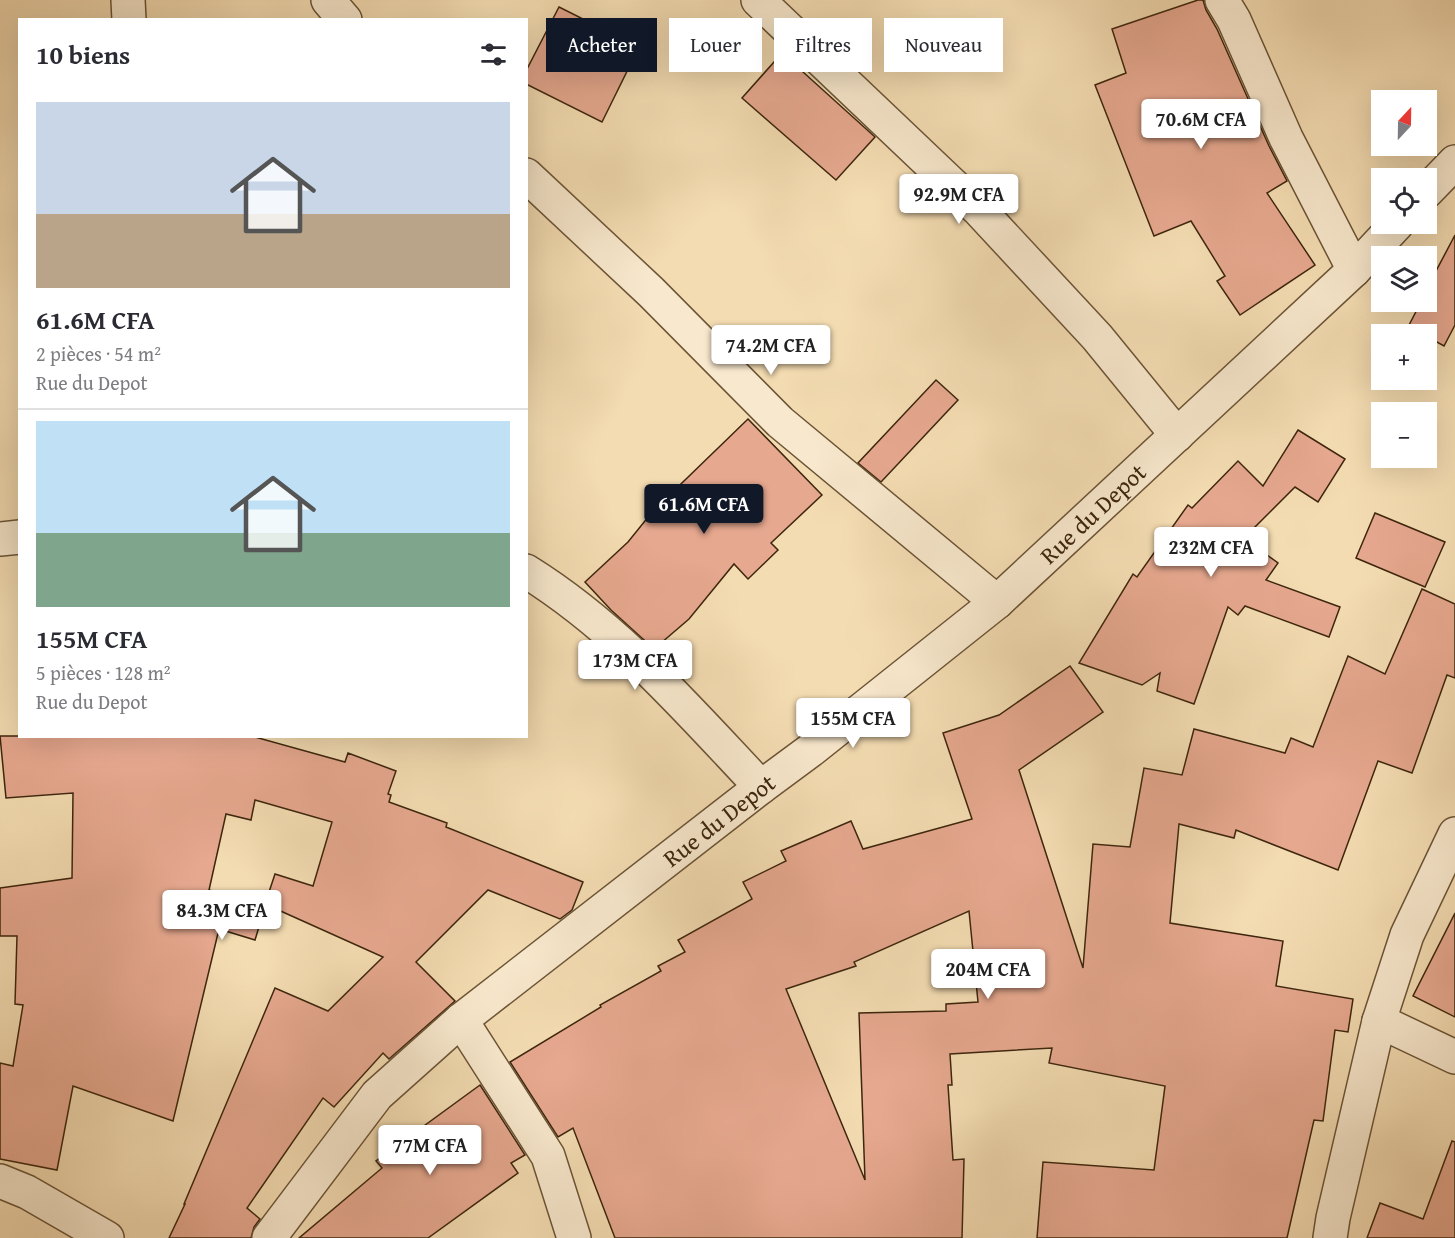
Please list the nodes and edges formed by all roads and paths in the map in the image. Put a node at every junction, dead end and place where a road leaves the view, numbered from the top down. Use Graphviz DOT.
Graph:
graph roads {
  1 [pos="128,0"];
  2 [pos="327,0"];
  3 [pos="758,0"];
  4 [pos="1222,0"];
  5 [pos="129,18"];
  6 [pos="343,18"];
  7 [pos="1455,162"];
  8 [pos="528,178"];
  9 [pos="1437,181"];
  10 [pos="1388,234"];
  11 [pos="1354,270"];
  12 [pos="1177,435"];
  13 [pos="18,537"];
  14 [pos="0,539"];
  15 [pos="528,572"];
  16 [pos="997,602"];
  17 [pos="761,787"];
  18 [pos="1455,834"];
  19 [pos="461,1020"];
  20 [pos="1379,1021"];
  21 [pos="1455,1057"];
  22 [pos="0,1181"];
  23 [pos="106,1238"];
  24 [pos="269,1238"];
  25 [pos="574,1238"];
  26 [pos="1330,1238"];
  1 -- 5 [label="street"];
  2 -- 6 [label="street"];
  3 -- 12 [label="street"];
  4 -- 11 [label="street"];
  7 -- 9 [label="street"];
  8 -- 16 [label="street"];
  10 -- 11 [label="street, Rue du Depot"];
  11 -- 12 [label="street, Rue du Depot"];
  12 -- 16 [label="street, Rue du Depot"];
  13 -- 14 [label="street"];
  15 -- 17 [label="street"];
  16 -- 17 [label="street, Rue du Depot"];
  17 -- 19 [label="street, Rue du Depot"];
  18 -- 20 [label="street"];
  19 -- 24 [label="street, Rue du Depot"];
  19 -- 25 [label="street"];
  20 -- 21 [label="street"];
  20 -- 26 [label="street"];
  22 -- 23 [label="street"];
}
